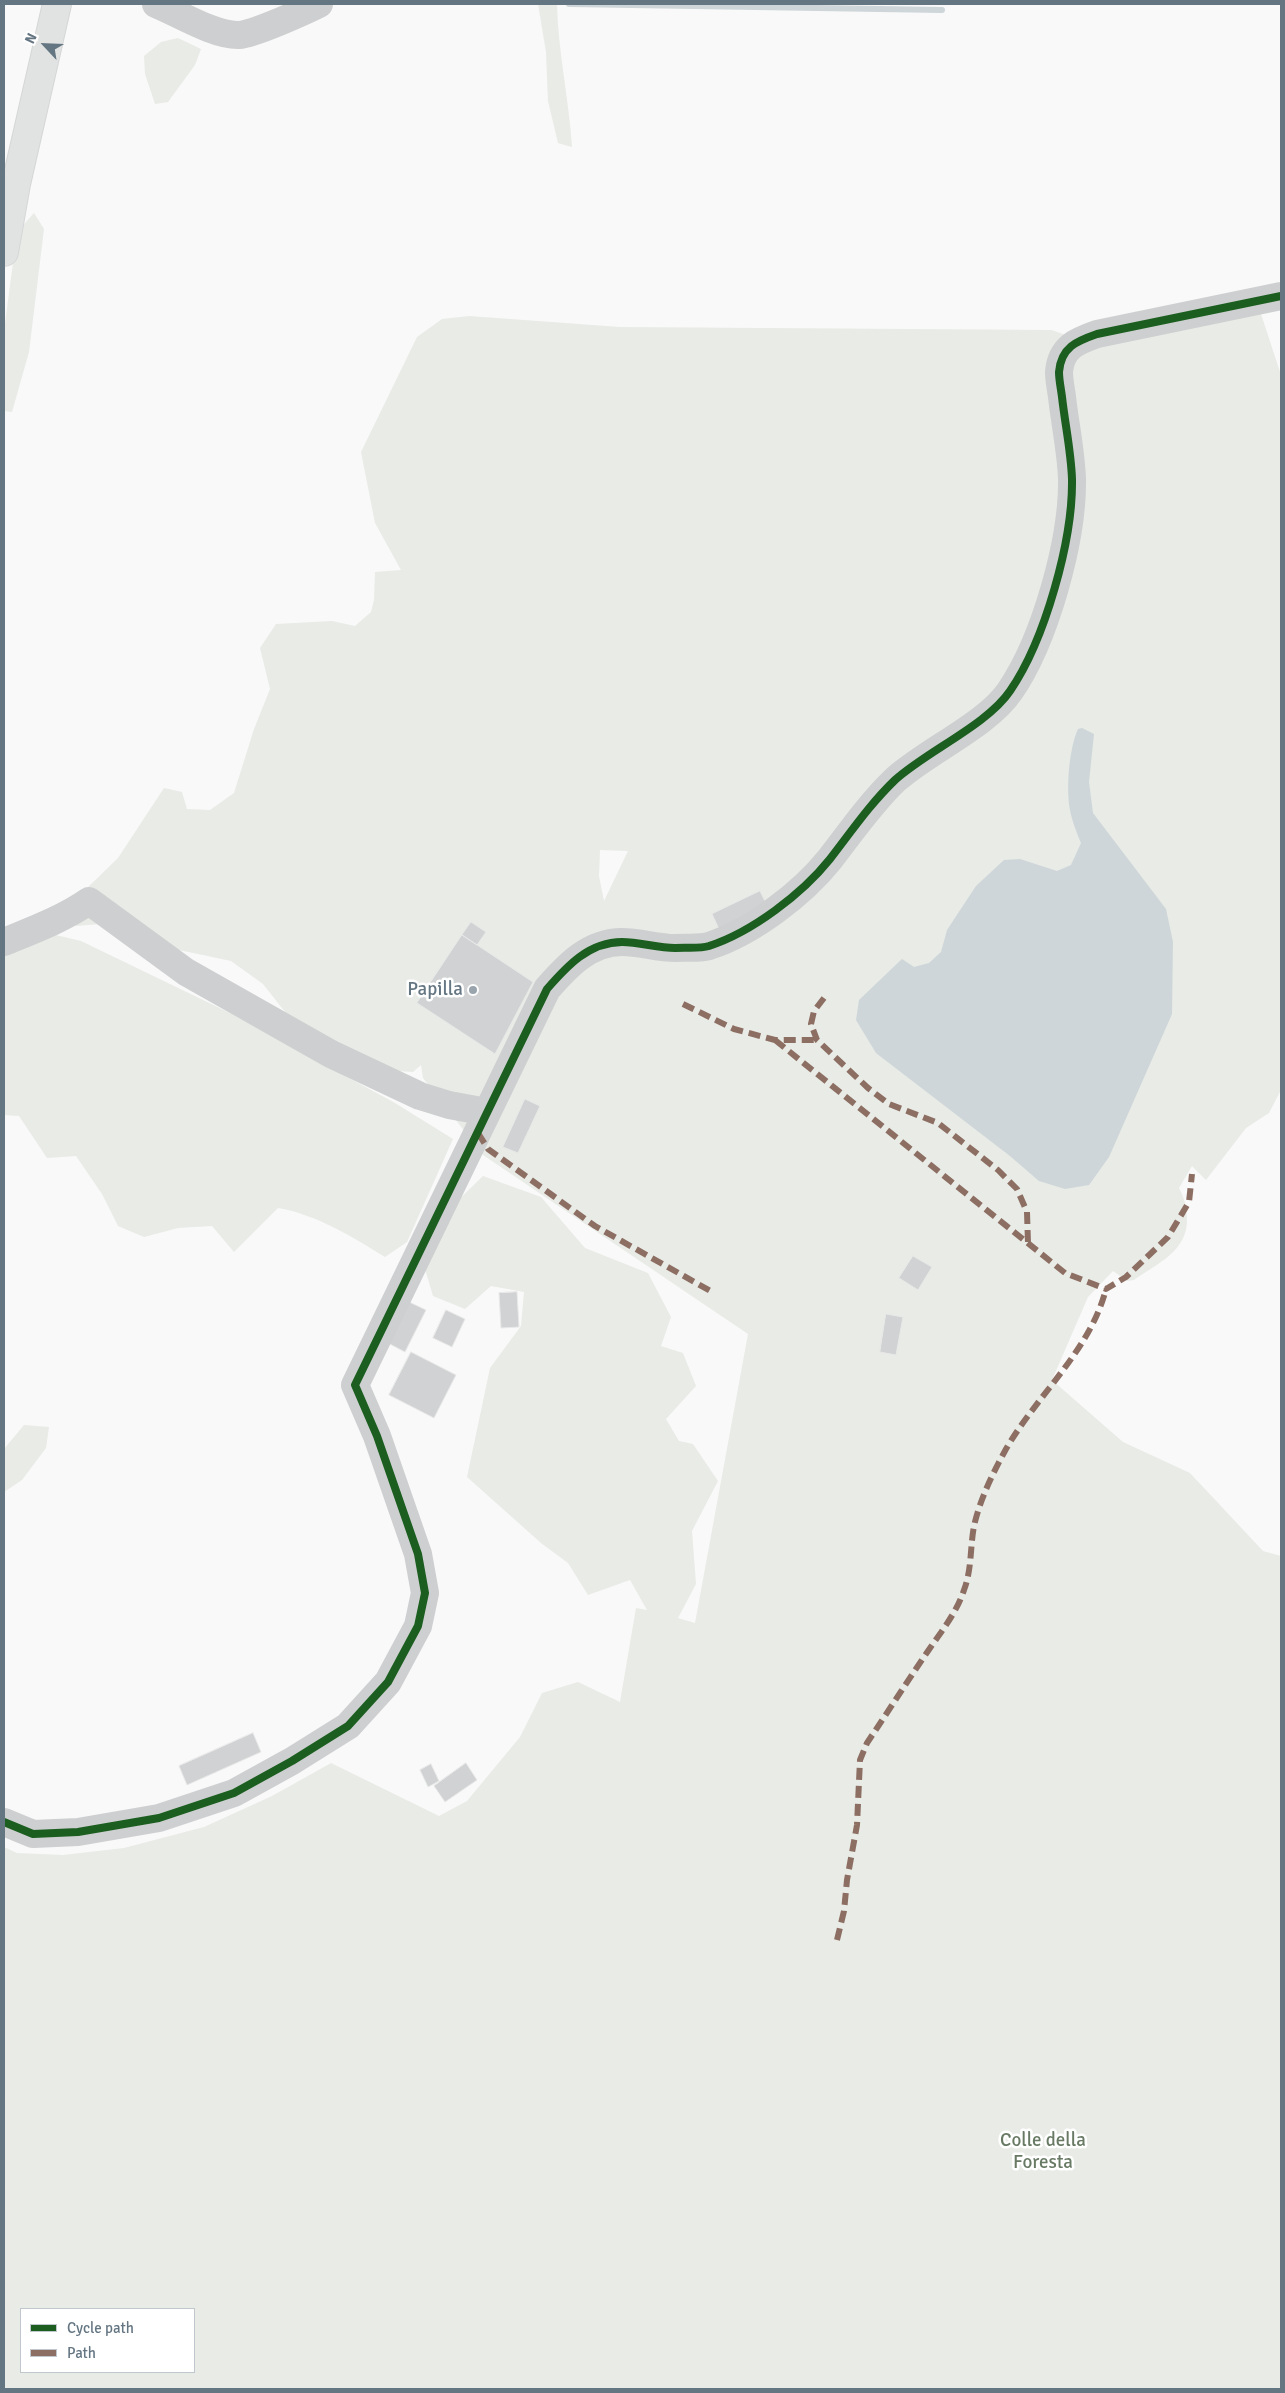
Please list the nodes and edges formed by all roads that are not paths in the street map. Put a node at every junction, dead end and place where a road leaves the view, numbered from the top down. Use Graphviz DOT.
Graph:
graph roads {
  1 [pos="57,4"];
  2 [pos="156,4"];
  3 [pos="319,4"];
  4 [pos="4,252"];
  5 [pos="1281,296"];
  6 [pos="4,942"];
  7 [pos="487,1112"];
  8 [pos="4,1822"];
  1 -- 4 [label="main road"];
  2 -- 3 [label="street"];
  5 -- 7 [label="street"];
  6 -- 7 [label="street"];
  7 -- 8 [label="street"];
}
